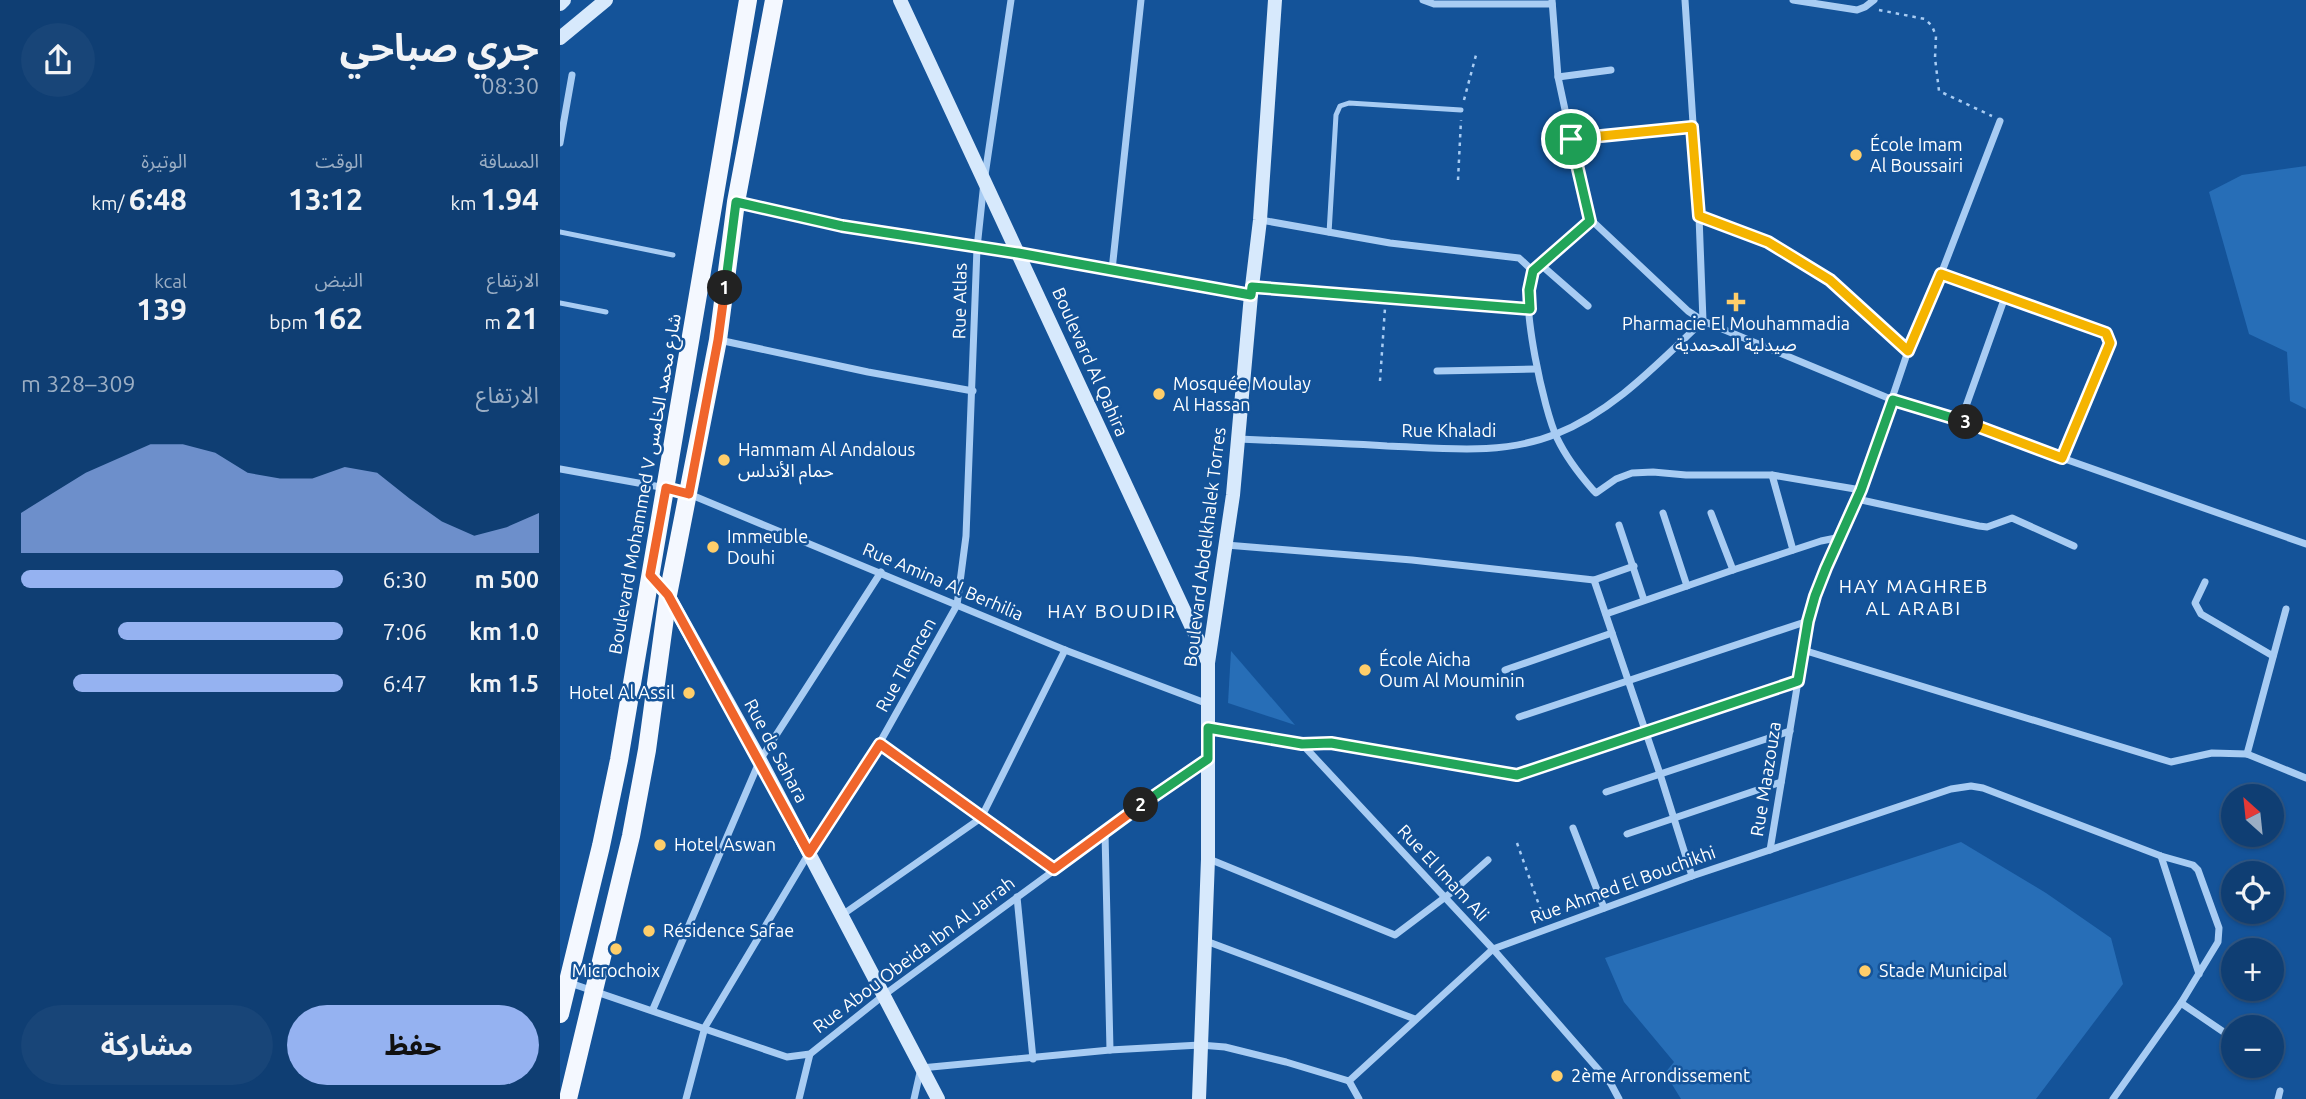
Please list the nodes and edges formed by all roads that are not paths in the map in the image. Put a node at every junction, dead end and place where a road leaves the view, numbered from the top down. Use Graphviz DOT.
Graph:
graph roads {
  1 [pos="564,0"];
  2 [pos="606,0"];
  3 [pos="748,0"];
  4 [pos="774,0"];
  5 [pos="900,0"];
  6 [pos="1011,0"];
  7 [pos="1141,0"];
  8 [pos="1275,0"];
  9 [pos="1423,0"];
  10 [pos="1685,0"];
  11 [pos="1793,0"];
  12 [pos="1874,0"];
  13 [pos="1552,2"];
  14 [pos="560,4"];
  15 [pos="560,38"];
  16 [pos="1611,70"];
  17 [pos="572,75"];
  18 [pos="1558,77"];
  19 [pos="1461,110"];
  20 [pos="2000,121"];
  21 [pos="1692,127"];
  22 [pos="1571,139"];
  23 [pos="560,144"];
  24 [pos="984,182"];
  25 [pos="736,202"];
  26 [pos="1699,216"];
  27 [pos="1260,220"];
  28 [pos="1590,221"];
  29 [pos="560,232"];
  30 [pos="1329,233"];
  31 [pos="977,248"];
  32 [pos="1018,253"];
  33 [pos="673,255"];
  34 [pos="1540,264"];
  35 [pos="1112,270"];
  36 [pos="1533,271"];
  37 [pos="1941,274"];
  38 [pos="1251,291"];
  39 [pos="2005,297"];
  40 [pos="560,303"];
  41 [pos="1588,306"];
  42 [pos="1530,309"];
  43 [pos="606,312"];
  44 [pos="1703,321"];
  45 [pos="718,340"];
  46 [pos="1908,351"];
  47 [pos="1536,369"];
  48 [pos="1437,371"];
  49 [pos="972,391"];
  50 [pos="1893,400"];
  51 [pos="1961,420"];
  52 [pos="1555,434"];
  53 [pos="1237,439"];
  54 [pos="2062,458"];
  55 [pos="560,469"];
  56 [pos="1772,475"];
  57 [pos="666,488"];
  58 [pos="1861,490"];
  59 [pos="689,494"];
  60 [pos="1857,499"];
  61 [pos="1663,513"];
  62 [pos="1711,513"];
  63 [pos="1619,525"];
  64 [pos="1841,537"];
  65 [pos="2306,544"];
  66 [pos="1227,545"];
  67 [pos="2074,545"];
  68 [pos="1793,550"];
  69 [pos="1634,566"];
  70 [pos="1733,570"];
  71 [pos="881,572"];
  72 [pos="650,575"];
  73 [pos="1594,580"];
  74 [pos="2205,582"];
  75 [pos="1687,586"];
  76 [pos="668,595"];
  77 [pos="1644,600"];
  78 [pos="957,605"];
  79 [pos="2286,609"];
  80 [pos="1606,614"];
  81 [pos="1808,621"];
  82 [pos="1612,633"];
  83 [pos="1065,650"];
  84 [pos="1803,650"];
  85 [pos="2273,656"];
  86 [pos="1208,663"];
  87 [pos="1505,670"];
  88 [pos="1628,680"];
  89 [pos="1798,681"];
  90 [pos="1208,704"];
  91 [pos="1519,717"];
  92 [pos="1208,728"];
  93 [pos="1790,731"];
  94 [pos="1646,733"];
  95 [pos="880,744"];
  96 [pos="1302,744"];
  97 [pos="2247,754"];
  98 [pos="1208,759"];
  99 [pos="760,760"];
  100 [pos="1660,774"];
  101 [pos="2306,778"];
  102 [pos="1781,782"];
  103 [pos="1606,792"];
  104 [pos="981,818"];
  105 [pos="1674,818"];
  106 [pos="1573,828"];
  107 [pos="1105,834"];
  108 [pos="1627,834"];
  109 [pos="1770,850"];
  110 [pos="809,853"];
  111 [pos="2161,856"];
  112 [pos="1208,859"];
  113 [pos="1488,860"];
  114 [pos="1054,869"];
  115 [pos="1692,876"];
  116 [pos="1017,897"];
  117 [pos="1444,897"];
  118 [pos="1604,908"];
  119 [pos="842,915"];
  120 [pos="1206,942"];
  121 [pos="1493,949"];
  122 [pos="2199,974"];
  123 [pos="564,981"];
  124 [pos="595,991"];
  125 [pos="884,995"];
  126 [pos="2182,1003"];
  127 [pos="653,1009"];
  128 [pos="560,1014"];
  129 [pos="1415,1019"];
  130 [pos="705,1027"];
  131 [pos="2221,1030"];
  132 [pos="1200,1045"];
  133 [pos="1110,1050"];
  134 [pos="810,1054"];
  135 [pos="1033,1059"];
  136 [pos="921,1068"];
  137 [pos="1349,1081"];
  138 [pos="568,1099"];
  139 [pos="686,1099"];
  140 [pos="799,1099"];
  141 [pos="914,1099"];
  142 [pos="938,1099"];
  143 [pos="1199,1099"];
  144 [pos="1359,1099"];
  145 [pos="1619,1099"];
  146 [pos="2113,1099"];
  1 -- 14 [label="main road"];
  2 -- 15 [label="main road"];
  3 -- 57 [label="main road, Boulevard Mohammed V شارع محمد الخامس"];
  4 -- 25 [label="main road"];
  5 -- 24 [label="main road, Boulevard Al Qahira"];
  6 -- 24 [label="street, Rue Atlas"];
  7 -- 35 [label="street"];
  8 -- 27 [label="main road, Boulevard Abdelkhalek Torres"];
  9 -- 13 [label="street"];
  10 -- 21 [label="street"];
  11 -- 12 [label="street"];
  13 -- 18 [label="street"];
  16 -- 18 [label="street"];
  17 -- 23 [label="street"];
  18 -- 22 [label="street"];
  19 -- 30 [label="lane"];
  20 -- 37 [label="street, Rue Maazouza"];
  21 -- 22 [label="street"];
  21 -- 26 [label="street"];
  22 -- 28 [label="street"];
  24 -- 31 [label="street, Rue Atlas"];
  24 -- 32 [label="main road, Boulevard Al Qahira"];
  25 -- 31 [label="street"];
  25 -- 45 [label="main road"];
  26 -- 44 [label="street"];
  26 -- 46 [label="street"];
  27 -- 30 [label="street"];
  27 -- 38 [label="main road, Boulevard Abdelkhalek Torres"];
  28 -- 34 [label="street"];
  28 -- 44 [label="street"];
  29 -- 33 [label="lane"];
  30 -- 36 [label="street"];
  31 -- 32 [label="street"];
  31 -- 49 [label="street, Rue Atlas"];
  32 -- 35 [label="street"];
  32 -- 86 [label="main road, Boulevard Al Qahira"];
  34 -- 36 [label="street"];
  34 -- 41 [label="street"];
  35 -- 38 [label="street"];
  36 -- 42 [label="street"];
  37 -- 39 [label="street"];
  37 -- 46 [label="street, Rue Maazouza"];
  38 -- 42 [label="street"];
  38 -- 53 [label="main road, Boulevard Abdelkhalek Torres"];
  39 -- 51 [label="street"];
  39 -- 54 [label="street"];
  40 -- 43 [label="lane"];
  42 -- 47 [label="street"];
  44 -- 50 [label="street"];
  44 -- 52 [label="street, Rue Khaladi"];
  45 -- 49 [label="street"];
  45 -- 59 [label="main road"];
  46 -- 50 [label="street, Rue Maazouza"];
  47 -- 48 [label="street"];
  47 -- 52 [label="street"];
  49 -- 78 [label="street, Rue Atlas"];
  50 -- 51 [label="street"];
  50 -- 58 [label="street, Rue Maazouza"];
  51 -- 54 [label="street"];
  52 -- 53 [label="street, Rue Khaladi"];
  52 -- 56 [label="street"];
  53 -- 66 [label="main road, Boulevard Abdelkhalek Torres"];
  54 -- 65 [label="street"];
  55 -- 57 [label="street, Rue Amina Al Berhilia"];
  56 -- 58 [label="street"];
  56 -- 68 [label="street"];
  57 -- 59 [label="street, Rue Amina Al Berhilia"];
  57 -- 72 [label="main road, Boulevard Mohammed V شارع محمد الخامس"];
  58 -- 60 [label="street, Rue Maazouza"];
  59 -- 71 [label="street, Rue Amina Al Berhilia"];
  59 -- 76 [label="main road"];
  60 -- 64 [label="street, Rue Maazouza"];
  60 -- 67 [label="street"];
  61 -- 75 [label="street"];
  62 -- 70 [label="street"];
  63 -- 69 [label="street"];
  64 -- 68 [label="street"];
  64 -- 81 [label="street, Rue Maazouza"];
  66 -- 73 [label="street"];
  66 -- 86 [label="main road, Boulevard Abdelkhalek Torres"];
  68 -- 70 [label="street"];
  69 -- 73 [label="street"];
  69 -- 77 [label="street"];
  70 -- 75 [label="street"];
  71 -- 78 [label="street, Rue Amina Al Berhilia"];
  71 -- 99 [label="street"];
  72 -- 76 [label="main road, Rue de Sahara"];
  72 -- 123 [label="main road, Boulevard Mohammed V شارع محمد الخامس"];
  73 -- 80 [label="street"];
  74 -- 85 [label="street"];
  75 -- 77 [label="street"];
  76 -- 99 [label="main road, Rue de Sahara"];
  76 -- 124 [label="main road"];
  77 -- 80 [label="street"];
  78 -- 83 [label="street, Rue Amina Al Berhilia"];
  78 -- 95 [label="street, Rue Tlemcen"];
  79 -- 85 [label="street"];
  80 -- 82 [label="street"];
  81 -- 84 [label="street, Rue Maazouza"];
  81 -- 88 [label="street"];
  82 -- 87 [label="street"];
  82 -- 88 [label="street"];
  83 -- 90 [label="street, Rue Amina Al Berhilia"];
  83 -- 104 [label="street"];
  84 -- 89 [label="street, Rue Maazouza"];
  84 -- 97 [label="street"];
  85 -- 97 [label="street"];
  86 -- 90 [label="main road, Boulevard Abdelkhalek Torres"];
  88 -- 91 [label="street"];
  88 -- 94 [label="street"];
  89 -- 93 [label="street, Rue Maazouza"];
  89 -- 94 [label="street"];
  90 -- 92 [label="main road, Boulevard Abdelkhalek Torres"];
  92 -- 96 [label="street"];
  92 -- 98 [label="main road, Boulevard Abdelkhalek Torres"];
  93 -- 100 [label="street"];
  93 -- 102 [label="street, Rue Maazouza"];
  94 -- 96 [label="street"];
  94 -- 100 [label="street"];
  95 -- 104 [label="street"];
  95 -- 110 [label="street, Rue Tlemcen"];
  96 -- 117 [label="street, Rue El Imam Ali"];
  97 -- 101 [label="street"];
  98 -- 107 [label="street, Rue Abou Obeida Ibn Al Jarrah"];
  98 -- 112 [label="main road, Boulevard Abdelkhalek Torres"];
  99 -- 110 [label="main road, Rue de Sahara"];
  99 -- 127 [label="street"];
  100 -- 103 [label="street"];
  100 -- 105 [label="street"];
  102 -- 105 [label="street"];
  102 -- 109 [label="street, Rue Maazouza"];
  104 -- 114 [label="street"];
  104 -- 119 [label="street"];
  105 -- 108 [label="street"];
  105 -- 115 [label="street"];
  106 -- 118 [label="street"];
  107 -- 114 [label="street, Rue Abou Obeida Ibn Al Jarrah"];
  107 -- 133 [label="street"];
  109 -- 111 [label="street, Rue Ahmed El Bouchikhi"];
  109 -- 115 [label="street, Rue Ahmed El Bouchikhi"];
  110 -- 119 [label="main road, Rue de Sahara"];
  110 -- 130 [label="street, Rue Tlemcen"];
  111 -- 122 [label="street"];
  111 -- 122 [label="street, Rue Ahmed El Bouchikhi"];
  112 -- 117 [label="street"];
  112 -- 120 [label="main road, Boulevard Abdelkhalek Torres"];
  113 -- 117 [label="street"];
  114 -- 116 [label="street, Rue Abou Obeida Ibn Al Jarrah"];
  115 -- 118 [label="street, Rue Ahmed El Bouchikhi"];
  116 -- 125 [label="street, Rue Abou Obeida Ibn Al Jarrah"];
  116 -- 135 [label="street"];
  117 -- 121 [label="street, Rue El Imam Ali"];
  118 -- 121 [label="street, Rue Ahmed El Bouchikhi"];
  119 -- 125 [label="main road, Rue de Sahara"];
  120 -- 129 [label="street"];
  120 -- 132 [label="main road, Boulevard Abdelkhalek Torres"];
  121 -- 129 [label="street"];
  121 -- 145 [label="street, Rue El Imam Ali"];
  122 -- 126 [label="street, Rue Ahmed El Bouchikhi"];
  123 -- 124 [label="street"];
  123 -- 128 [label="main road, Boulevard Mohammed V شارع محمد الخامس"];
  124 -- 127 [label="street"];
  124 -- 138 [label="main road"];
  125 -- 134 [label="street, Rue Abou Obeida Ibn Al Jarrah"];
  125 -- 136 [label="main road, Rue de Sahara"];
  126 -- 131 [label="street"];
  126 -- 146 [label="street, Rue Ahmed El Bouchikhi"];
  127 -- 130 [label="street"];
  129 -- 137 [label="street"];
  130 -- 134 [label="street"];
  130 -- 139 [label="street, Rue Tlemcen"];
  132 -- 133 [label="street"];
  132 -- 137 [label="street"];
  132 -- 143 [label="main road, Boulevard Abdelkhalek Torres"];
  133 -- 135 [label="street"];
  134 -- 140 [label="street"];
  135 -- 136 [label="street"];
  136 -- 141 [label="street"];
  136 -- 142 [label="main road, Rue de Sahara"];
  137 -- 144 [label="street"];
}
